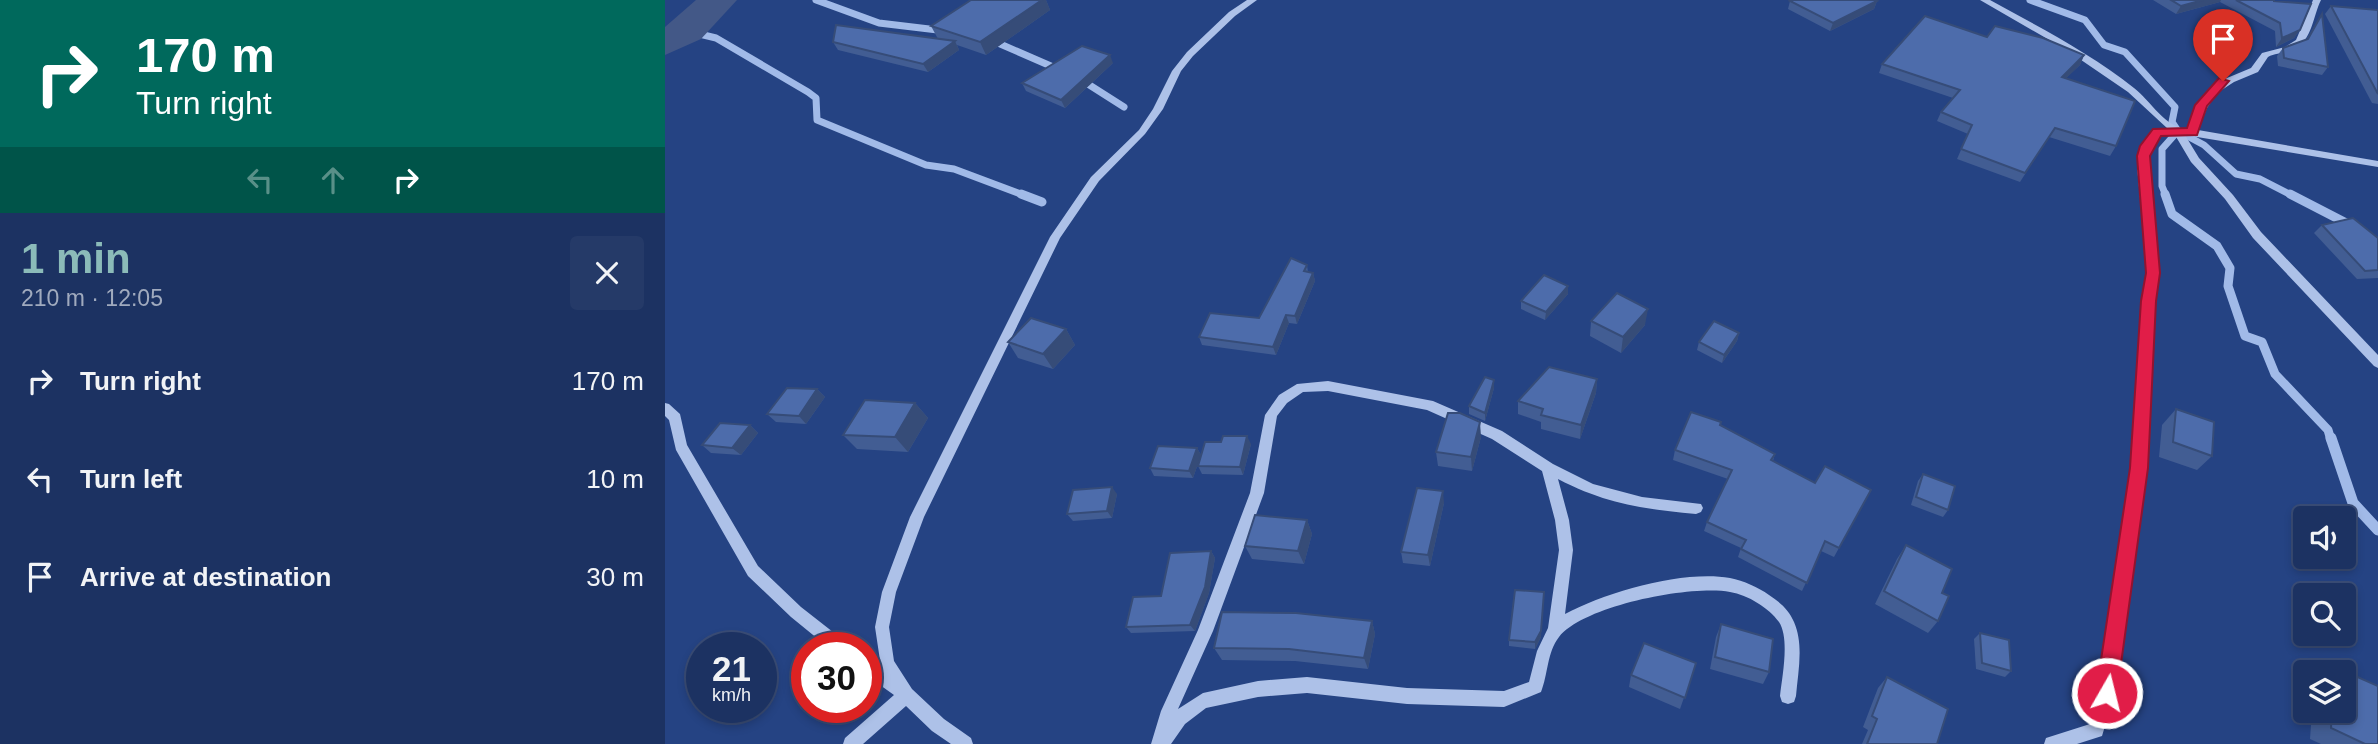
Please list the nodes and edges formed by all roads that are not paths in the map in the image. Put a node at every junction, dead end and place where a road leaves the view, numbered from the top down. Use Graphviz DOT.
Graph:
graph roads {
  1 [pos="1252,0"];
  2 [pos="1984,0"];
  3 [pos="2317,0"];
  4 [pos="2178,131"];
  5 [pos="2192,132"];
  6 [pos="2378,164"];
  7 [pos="2378,363"];
  8 [pos="665,408"];
  9 [pos="1548,468"];
  10 [pos="1696,508"];
  11 [pos="1555,631"];
  12 [pos="822,632"];
  13 [pos="882,677"];
  14 [pos="906,695"];
  15 [pos="1789,696"];
  16 [pos="851,744"];
  17 [pos="965,744"];
  18 [pos="1161,744"];
  19 [pos="2052,744"];
  1 -- 14 [label="street"];
  2 -- 4 [label="street"];
  3 -- 5 [label="street"];
  4 -- 5 [label="street"];
  4 -- 7 [label="street"];
  4 -- 19 [label="street"];
  5 -- 6 [label="street"];
  8 -- 12 [label="street"];
  9 -- 10 [label="street"];
  9 -- 11 [label="street"];
  9 -- 18 [label="street"];
  11 -- 15 [label="street"];
  11 -- 18 [label="street"];
  13 -- 14 [label="street"];
  14 -- 16 [label="street"];
  14 -- 17 [label="street"];
}
